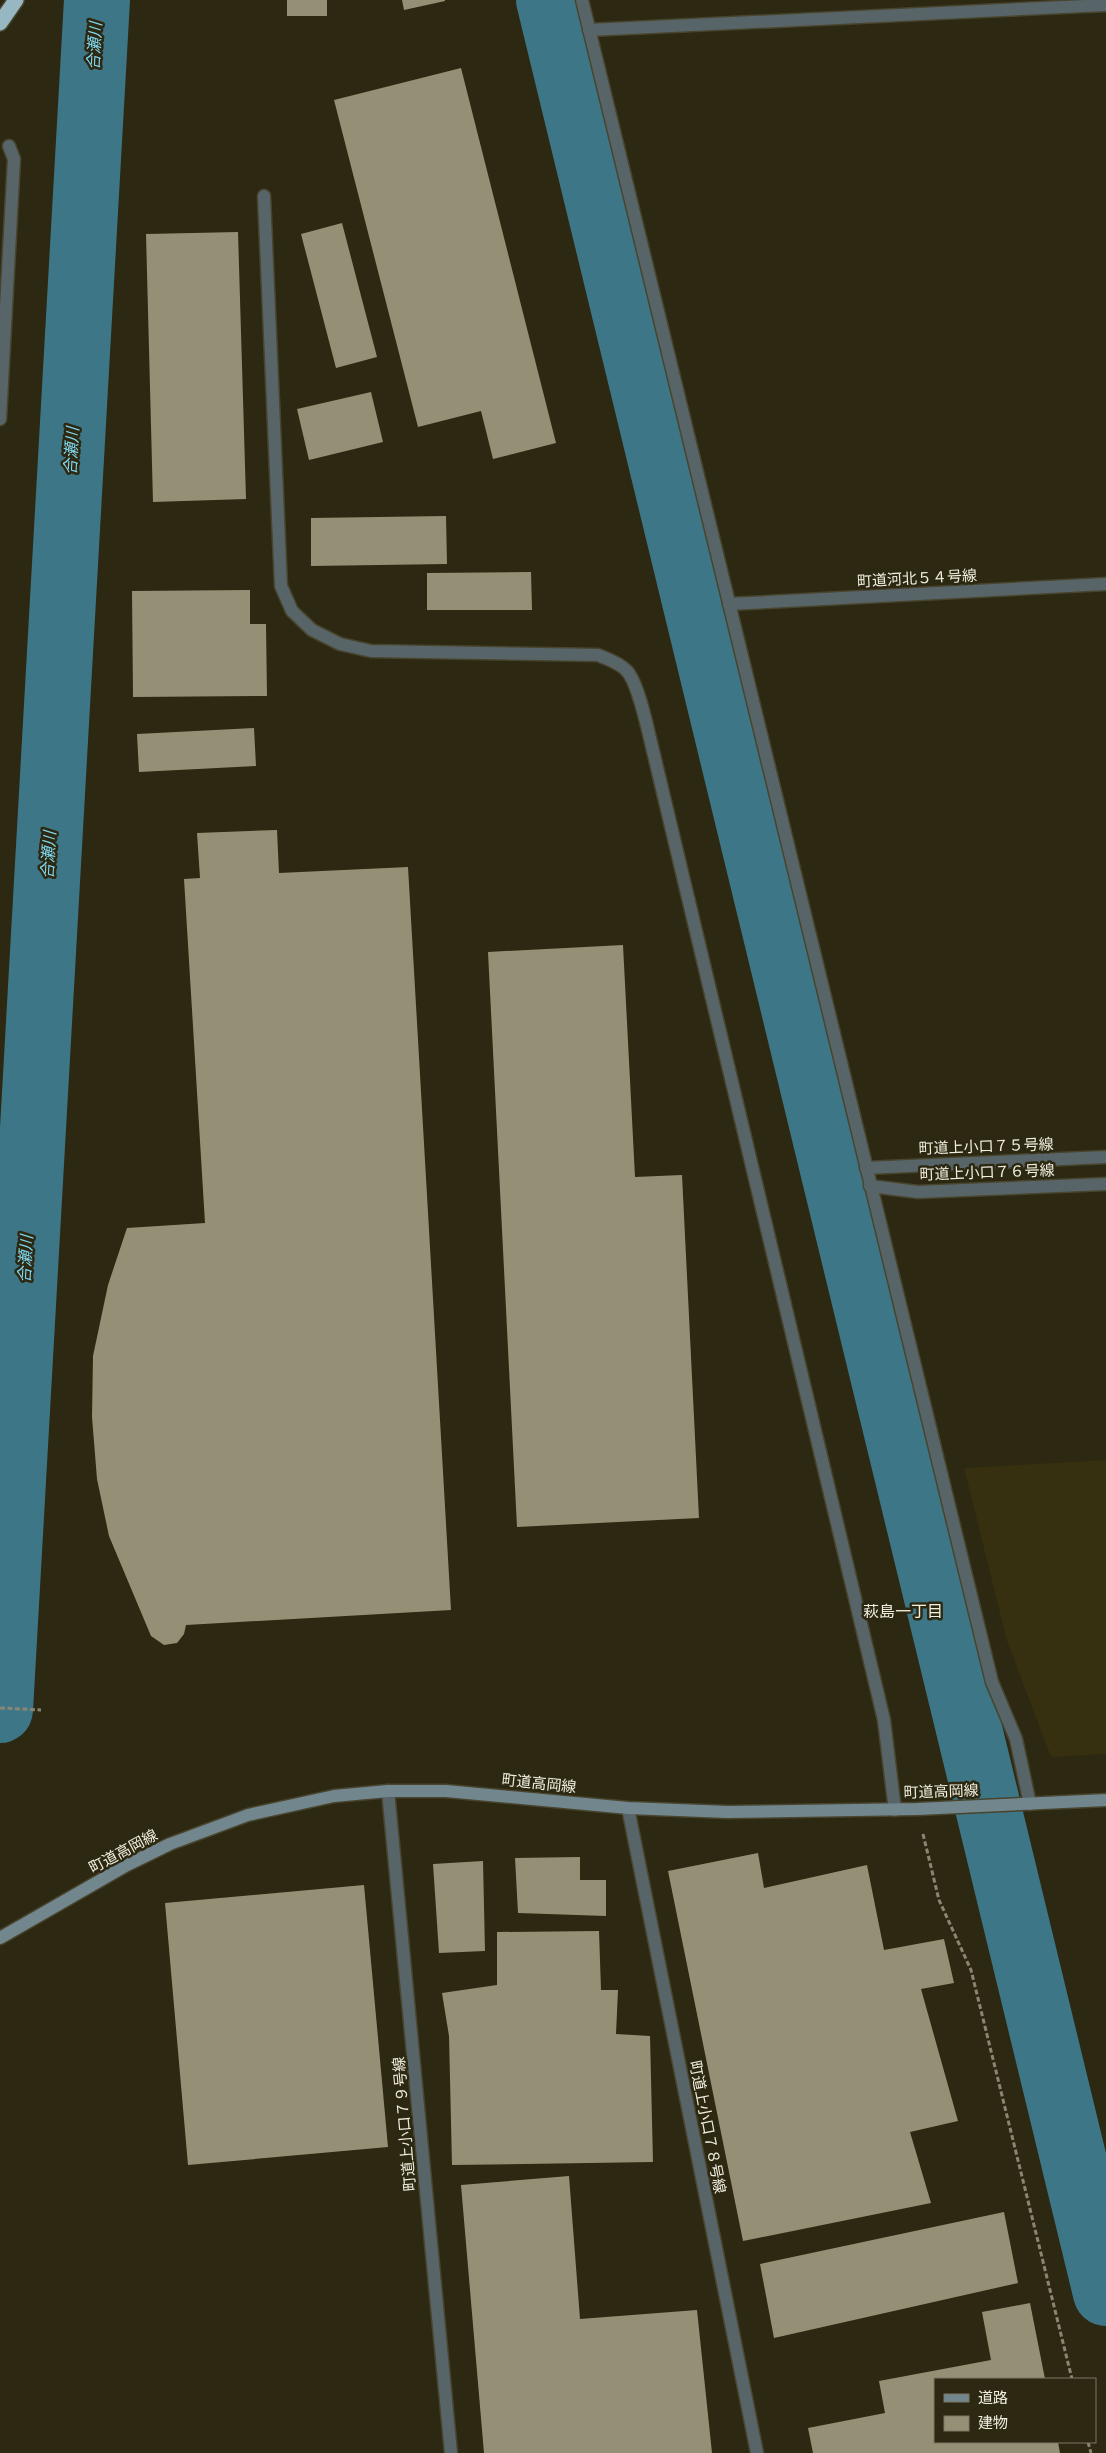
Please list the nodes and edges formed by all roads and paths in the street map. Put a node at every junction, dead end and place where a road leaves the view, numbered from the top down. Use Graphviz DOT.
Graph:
graph roads {
  1 [pos="16,0"];
  2 [pos="582,0"];
  3 [pos="1106,5"];
  4 [pos="0,23"];
  5 [pos="589,30"];
  6 [pos="9,146"];
  7 [pos="264,196"];
  8 [pos="0,419"];
  9 [pos="1106,584"];
  10 [pos="729,604"];
  11 [pos="1106,1157"];
  12 [pos="866,1168"];
  13 [pos="1106,1184"];
  14 [pos="870,1186"];
  15 [pos="0,1708"];
  16 [pos="41,1710"];
  17 [pos="388,1791"];
  18 [pos="1106,1800"];
  19 [pos="1030,1804"];
  20 [pos="628,1808"];
  21 [pos="917,1809"];
  22 [pos="895,1810"];
  23 [pos="0,1938"];
  24 [pos="1072,2378"];
  25 [pos="451,2453"];
  26 [pos="757,2453"];
  1 -- 4 [label="highway"];
  2 -- 5 [label="street"];
  3 -- 5 [label="street"];
  5 -- 10 [label="street"];
  6 -- 8 [label="street"];
  7 -- 22 [label="street"];
  9 -- 10 [label="street, 町道河北５４号線"];
  10 -- 12 [label="street"];
  11 -- 12 [label="street, 町道上小口７５号線"];
  12 -- 14 [label="street"];
  13 -- 14 [label="street, 町道上小口７６号線"];
  14 -- 19 [label="street"];
  15 -- 16 [label="path"];
  17 -- 20 [label="street, 町道高岡線"];
  17 -- 23 [label="street, 町道高岡線"];
  17 -- 25 [label="street, 町道上小口７９号線"];
  18 -- 19 [label="street, 町道高岡線"];
  19 -- 21 [label="street, 町道高岡線"];
  20 -- 22 [label="street, 町道高岡線"];
  20 -- 26 [label="street, 町道上小口７８号線"];
  21 -- 22 [label="street, 町道高岡線"];
  21 -- 24 [label="path"];
}
